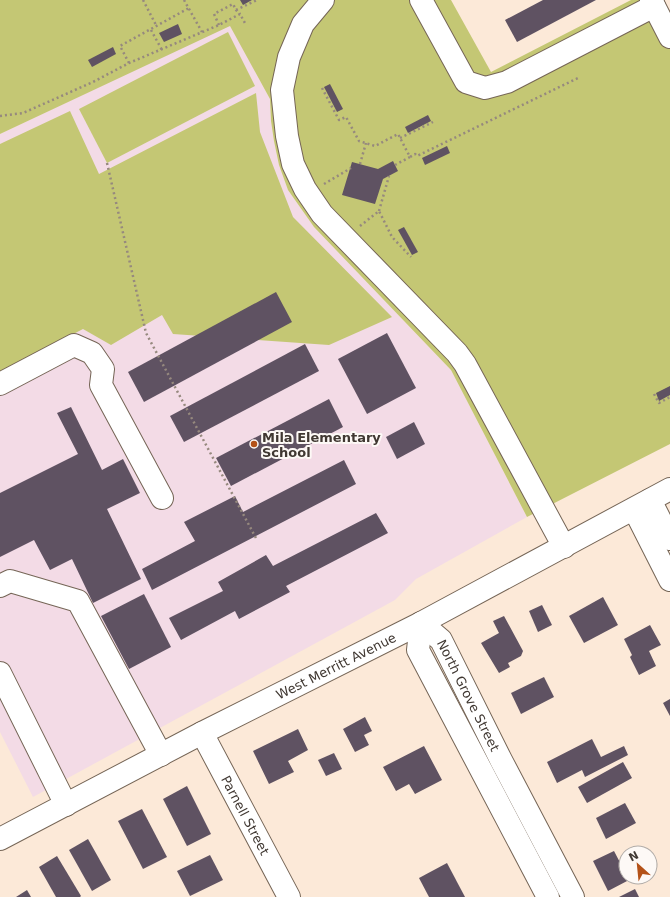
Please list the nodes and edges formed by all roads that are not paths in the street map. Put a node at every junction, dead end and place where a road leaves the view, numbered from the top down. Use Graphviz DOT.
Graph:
graph roads {
  1 [pos="323,0"];
  2 [pos="421,0"];
  3 [pos="652,3"];
  4 [pos="670,36"];
  5 [pos="0,384"];
  6 [pos="670,489"];
  7 [pos="162,498"];
  8 [pos="642,504"];
  9 [pos="670,539"];
  10 [pos="564,547"];
  11 [pos="670,580"];
  12 [pos="0,586"];
  13 [pos="421,623"];
  14 [pos="0,673"];
  15 [pos="202,734"];
  16 [pos="497,751"];
  17 [pos="161,755"];
  18 [pos="476,762"];
  19 [pos="66,805"];
  20 [pos="0,839"];
  21 [pos="289,897"];
  22 [pos="548,897"];
  23 [pos="573,897"];
  1 -- 10 [label="street"];
  2 -- 3 [label="street"];
  3 -- 4 [label="street"];
  5 -- 7 [label="street"];
  6 -- 8 [label="street, West Merritt Avenue"];
  8 -- 9 [label="street"];
  8 -- 10 [label="street, West Merritt Avenue"];
  8 -- 11 [label="street"];
  10 -- 13 [label="street, West Merritt Avenue"];
  12 -- 17 [label="street"];
  13 -- 15 [label="street, West Merritt Avenue"];
  13 -- 16 [label="street, North Grove Street"];
  13 -- 18 [label="street, North Grove Street"];
  14 -- 19 [label="street"];
  15 -- 17 [label="street, West Merritt Avenue"];
  15 -- 21 [label="street, Parnell Street"];
  16 -- 18 [label="street"];
  16 -- 23 [label="street, North Grove Street"];
  17 -- 19 [label="street, West Merritt Avenue"];
  18 -- 22 [label="street, North Grove Street"];
  19 -- 20 [label="street, West Merritt Avenue"];
}
